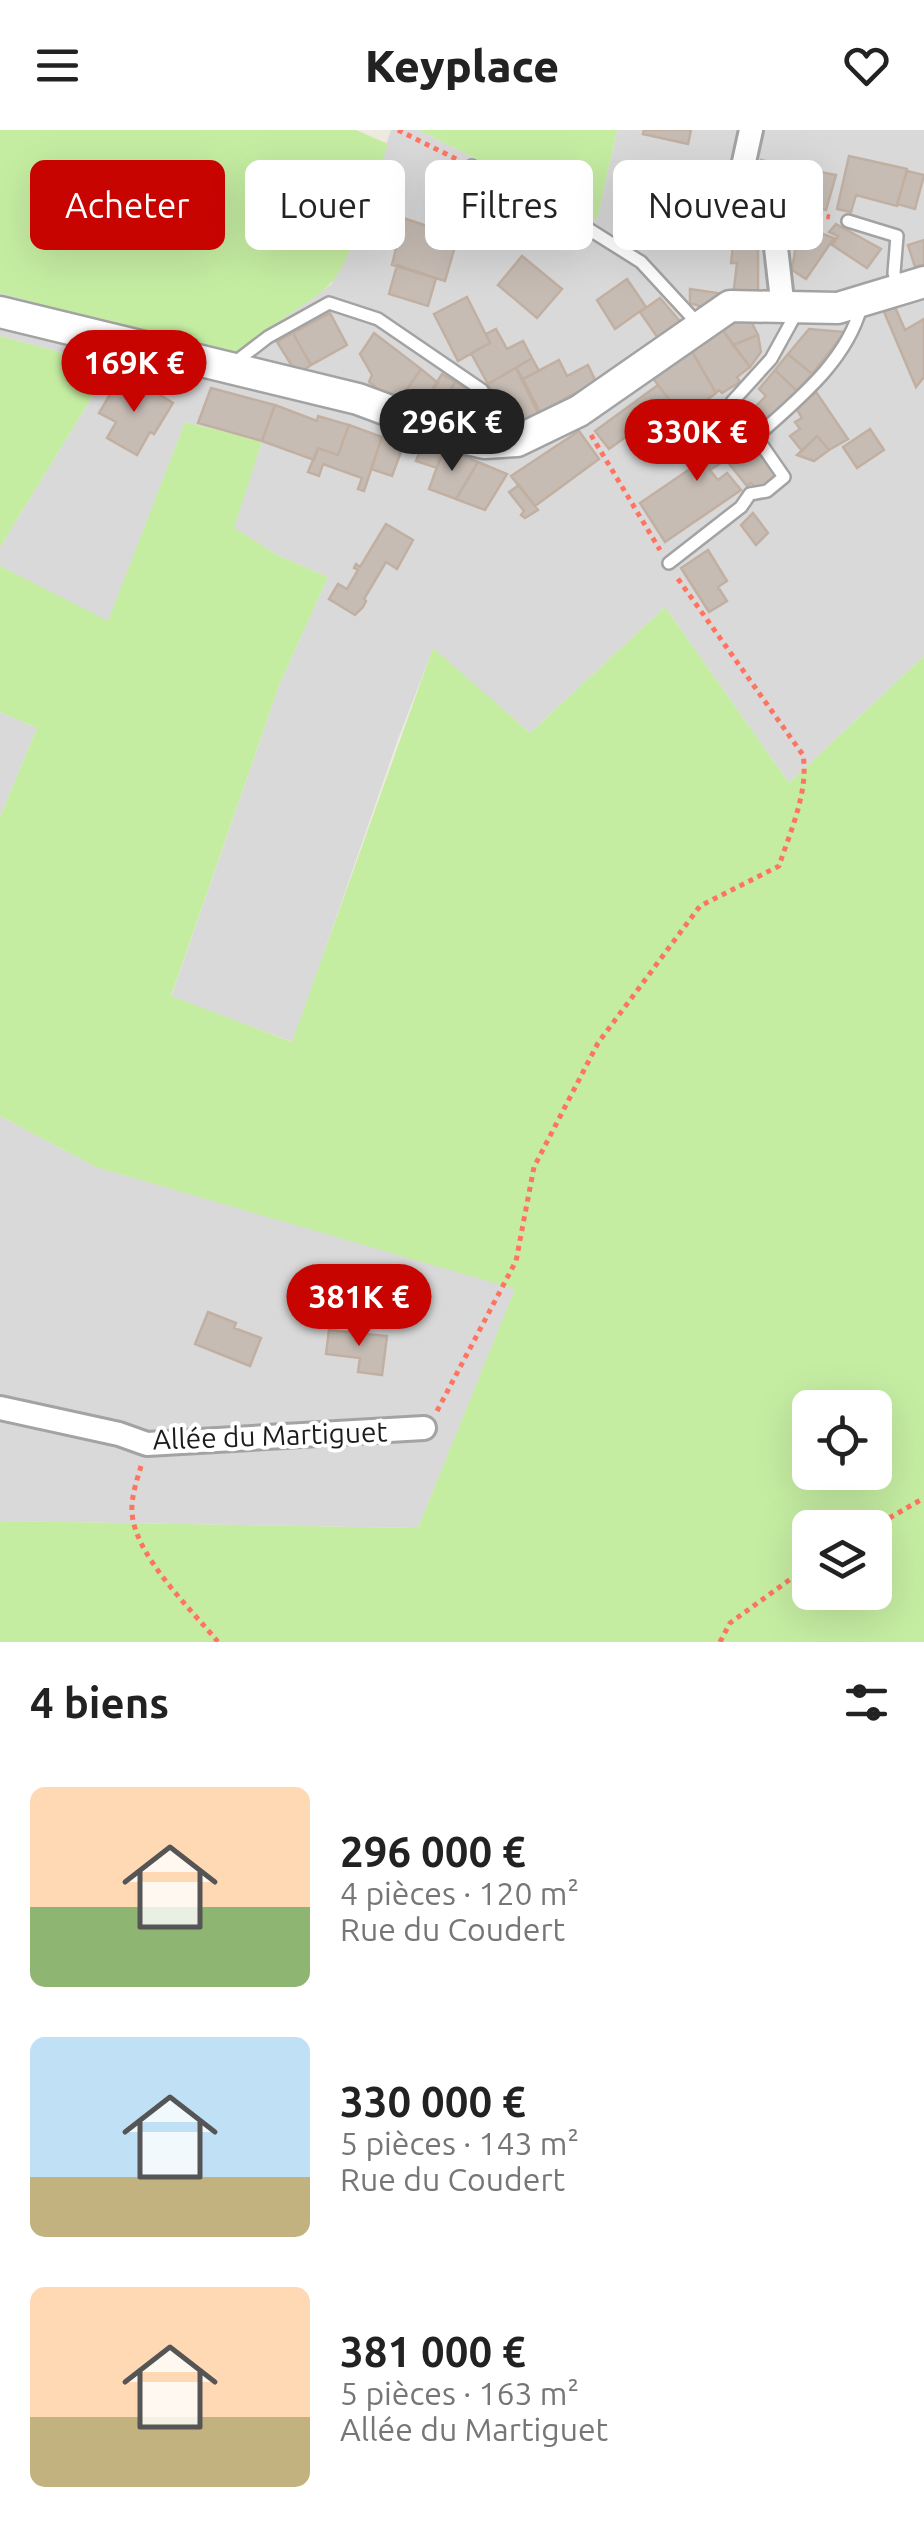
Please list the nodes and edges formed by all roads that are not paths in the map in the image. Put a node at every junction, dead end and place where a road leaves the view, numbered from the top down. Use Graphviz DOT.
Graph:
graph roads {
  1 [pos="751,130"];
  2 [pos="848,221"];
  3 [pos="593,232"];
  4 [pos="911,286"];
  5 [pos="862,303"];
  6 [pos="791,309"];
  7 [pos="0,312"];
  8 [pos="700,326"];
  9 [pos="229,368"];
  10 [pos="756,437"];
  11 [pos="506,441"];
  12 [pos="669,563"];
  13 [pos="0,1408"];
  14 [pos="424,1428"];
  1 -- 6 [label="street"];
  2 -- 4 [label="lane"];
  3 -- 8 [label="lane"];
  4 -- 5 [label="street"];
  5 -- 6 [label="street"];
  5 -- 10 [label="lane"];
  6 -- 8 [label="street"];
  6 -- 10 [label="lane"];
  7 -- 9 [label="street"];
  8 -- 11 [label="street"];
  9 -- 11 [label="street"];
  9 -- 11 [label="lane"];
  10 -- 12 [label="lane"];
  13 -- 14 [label="street, Allée du Martiguet"];
}
